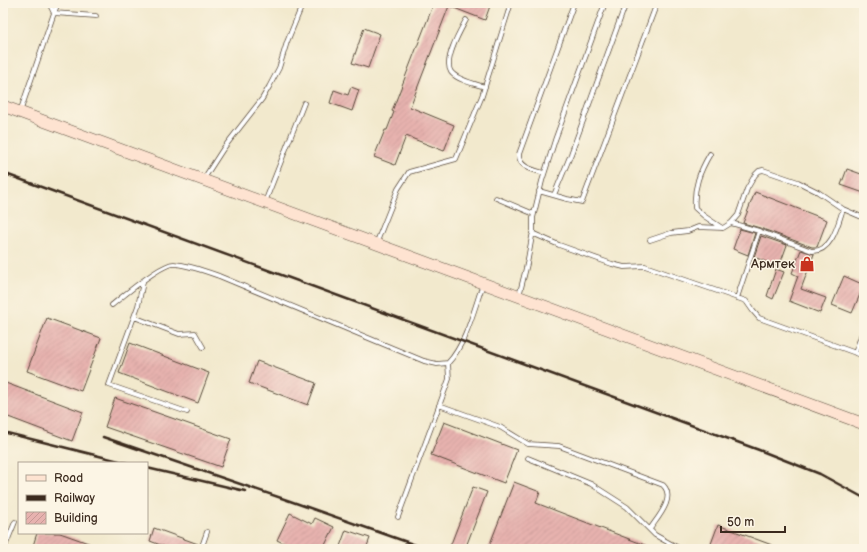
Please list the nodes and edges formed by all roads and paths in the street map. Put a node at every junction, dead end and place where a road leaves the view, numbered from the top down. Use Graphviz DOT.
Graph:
graph roads {
  1 [pos="50,3"];
  2 [pos="58,3"];
  3 [pos="303,3"];
  4 [pos="511,3"];
  5 [pos="574,3"];
  6 [pos="605,3"];
  7 [pos="626,3"];
  8 [pos="657,3"];
  9 [pos="54,12"];
  10 [pos="96,16"];
  11 [pos="466,20"];
  12 [pos="485,87"];
  13 [pos="304,103"];
  14 [pos="3,106"];
  15 [pos="20,112"];
  16 [pos="710,154"];
  17 [pos="544,173"];
  18 [pos="203,180"];
  19 [pos="539,191"];
  20 [pos="554,195"];
  21 [pos="496,198"];
  22 [pos="265,203"];
  23 [pos="843,209"];
  24 [pos="534,214"];
  25 [pos="864,218"];
  26 [pos="731,223"];
  27 [pos="723,228"];
  28 [pos="760,231"];
  29 [pos="532,234"];
  30 [pos="650,240"];
  31 [pos="376,244"];
  32 [pos="143,281"];
  33 [pos="483,283"];
  34 [pos="519,297"];
  35 [pos="737,298"];
  36 [pos="112,305"];
  37 [pos="134,317"];
  38 [pos="864,328"];
  39 [pos="203,347"];
  40 [pos="856,352"];
  41 [pos="864,356"];
  42 [pos="448,363"];
  43 [pos="439,405"];
  44 [pos="187,412"];
  45 [pos="864,424"];
  46 [pos="528,458"];
  47 [pos="398,517"];
  48 [pos="15,522"];
  49 [pos="650,529"];
  50 [pos="207,532"];
  51 [pos="4,549"];
  52 [pos="201,549"];
  53 [pos="680,549"];
  1 -- 9 [label="lane"];
  2 -- 9 [label="lane"];
  3 -- 18 [label="lane"];
  4 -- 12 [label="lane"];
  5 -- 17 [label="lane"];
  6 -- 17 [label="lane"];
  7 -- 20 [label="lane"];
  8 -- 20 [label="lane"];
  9 -- 10 [label="lane"];
  9 -- 15 [label="lane"];
  11 -- 12 [label="lane"];
  12 -- 31 [label="lane"];
  13 -- 22 [label="lane"];
  14 -- 15 [label="main road"];
  15 -- 18 [label="main road"];
  16 -- 27 [label="lane"];
  17 -- 19 [label="lane"];
  18 -- 22 [label="main road"];
  19 -- 20 [label="lane"];
  19 -- 24 [label="lane"];
  21 -- 24 [label="lane"];
  22 -- 31 [label="main road"];
  23 -- 25 [label="lane"];
  23 -- 26 [label="lane"];
  23 -- 28 [label="lane"];
  24 -- 29 [label="lane"];
  26 -- 27 [label="lane"];
  26 -- 28 [label="lane"];
  27 -- 30 [label="lane"];
  28 -- 35 [label="lane"];
  29 -- 34 [label="lane"];
  29 -- 35 [label="lane"];
  31 -- 33 [label="main road"];
  32 -- 36 [label="lane"];
  32 -- 37 [label="lane"];
  32 -- 42 [label="lane"];
  33 -- 34 [label="main road"];
  33 -- 42 [label="lane"];
  34 -- 45 [label="main road"];
  35 -- 40 [label="lane"];
  37 -- 39 [label="lane"];
  37 -- 44 [label="lane"];
  38 -- 40 [label="lane"];
  40 -- 41 [label="lane"];
  42 -- 43 [label="lane"];
  43 -- 47 [label="lane"];
  43 -- 49 [label="lane"];
  46 -- 49 [label="lane"];
  48 -- 51 [label="lane"];
  49 -- 53 [label="lane"];
  50 -- 52 [label="lane"];
}
